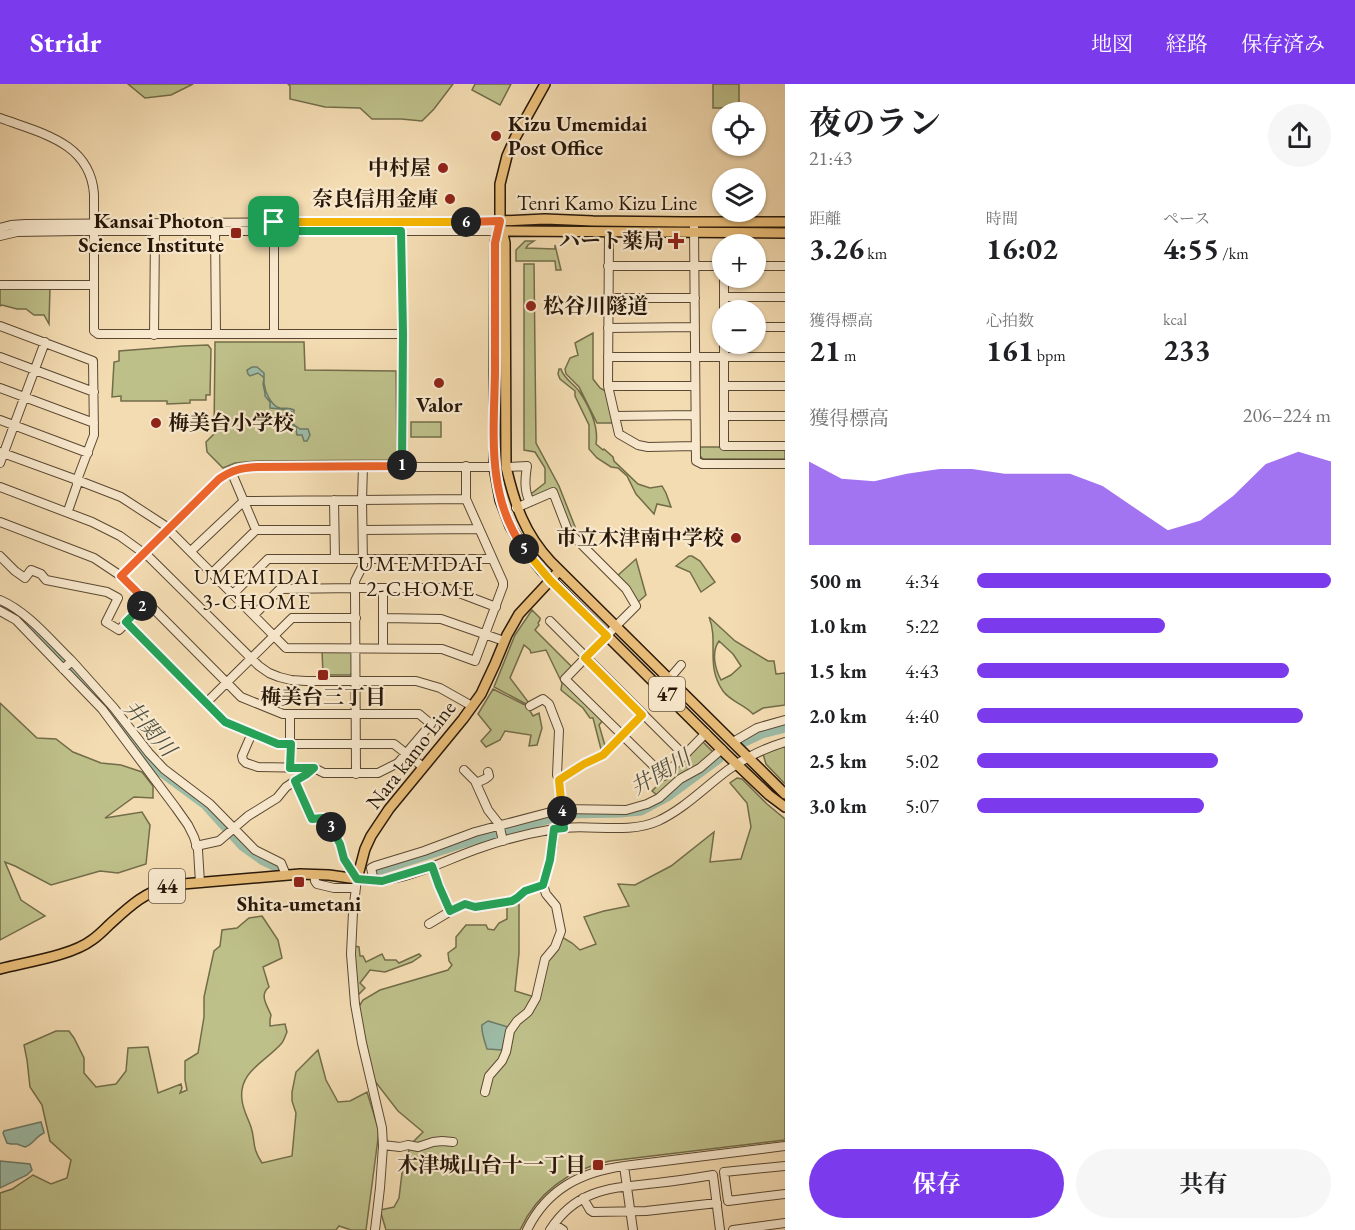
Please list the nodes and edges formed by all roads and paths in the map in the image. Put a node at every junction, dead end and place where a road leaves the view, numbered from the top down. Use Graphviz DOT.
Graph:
graph roads {
  1 [pos="545,84"];
  2 [pos="0,118"];
  3 [pos="500,221"];
  4 [pos="785,222"];
  5 [pos="274,226"];
  6 [pos="94,227"];
  7 [pos="694,227"];
  8 [pos="0,228"];
  9 [pos="215,230"];
  10 [pos="155,231"];
  11 [pos="401,231"];
  12 [pos="501,231"];
  13 [pos="609,232"];
  14 [pos="785,232"];
  15 [pos="0,236"];
  16 [pos="608,266"];
  17 [pos="695,266"];
  18 [pos="712,266"];
  19 [pos="766,266"];
  20 [pos="785,266"];
  21 [pos="0,285"];
  22 [pos="94,285"];
  23 [pos="724,288"];
  24 [pos="724,297"];
  25 [pos="785,297"];
  26 [pos="609,298"];
  27 [pos="695,298"];
  28 [pos="0,326"];
  29 [pos="695,327"];
  30 [pos="766,327"];
  31 [pos="785,327"];
  32 [pos="608,328"];
  33 [pos="216,334"];
  34 [pos="274,334"];
  35 [pos="403,334"];
  36 [pos="154,335"];
  37 [pos="45,342"];
  38 [pos="724,356"];
  39 [pos="0,357"];
  40 [pos="608,357"];
  41 [pos="694,357"];
  42 [pos="785,357"];
  43 [pos="35,370"];
  44 [pos="608,386"];
  45 [pos="695,386"];
  46 [pos="724,386"];
  47 [pos="785,386"];
  48 [pos="0,388"];
  49 [pos="94,392"];
  50 [pos="24,398"];
  51 [pos="695,415"];
  52 [pos="615,416"];
  53 [pos="724,416"];
  54 [pos="785,416"];
  55 [pos="0,420"];
  56 [pos="94,423"];
  57 [pos="14,425"];
  58 [pos="695,446"];
  59 [pos="785,446"];
  60 [pos="2,452"];
  61 [pos="88,453"];
  62 [pos="0,463"];
  63 [pos="785,464"];
  64 [pos="363,466"];
  65 [pos="402,466"];
  66 [pos="466,466"];
  67 [pos="506,466"];
  68 [pos="494,467"];
  69 [pos="231,471"];
  70 [pos="77,480"];
  71 [pos="0,487"];
  72 [pos="466,499"];
  73 [pos="334,500"];
  74 [pos="362,500"];
  75 [pos="243,501"];
  76 [pos="530,502"];
  77 [pos="69,508"];
  78 [pos="516,508"];
  79 [pos="0,522"];
  80 [pos="168,528"];
  81 [pos="479,529"];
  82 [pos="256,530"];
  83 [pos="334,530"];
  84 [pos="363,530"];
  85 [pos="191,551"];
  86 [pos="144,552"];
  87 [pos="0,556"];
  88 [pos="334,559"];
  89 [pos="362,559"];
  90 [pos="492,559"];
  91 [pos="560,571"];
  92 [pos="212,573"];
  93 [pos="121,576"];
  94 [pos="550,580"];
  95 [pos="355,588"];
  96 [pos="383,589"];
  97 [pos="233,594"];
  98 [pos="0,600"];
  99 [pos="147,602"];
  100 [pos="496,607"];
  101 [pos="0,611"];
  102 [pos="254,615"];
  103 [pos="356,618"];
  104 [pos="384,618"];
  105 [pos="550,621"];
  106 [pos="126,622"];
  107 [pos="615,626"];
  108 [pos="485,634"];
  109 [pos="274,636"];
  110 [pos="607,636"];
  111 [pos="504,641"];
  112 [pos="383,647"];
  113 [pos="356,648"];
  114 [pos="585,658"];
  115 [pos="251,659"];
  116 [pos="68,665"];
  117 [pos="681,665"];
  118 [pos="669,679"];
  119 [pos="356,681"];
  120 [pos="228,682"];
  121 [pos="206,703"];
  122 [pos="472,706"];
  123 [pos="530,706"];
  124 [pos="290,714"];
  125 [pos="356,714"];
  126 [pos="642,715"];
  127 [pos="785,720"];
  128 [pos="706,732"];
  129 [pos="252,733"];
  130 [pos="623,735"];
  131 [pos="733,742"];
  132 [pos="785,742"];
  133 [pos="291,744"];
  134 [pos="356,744"];
  135 [pos="722,749"];
  136 [pos="406,753"];
  137 [pos="684,755"];
  138 [pos="748,758"];
  139 [pos="738,764"];
  140 [pos="423,767"];
  141 [pos="290,768"];
  142 [pos="314,768"];
  143 [pos="464,770"];
  144 [pos="488,772"];
  145 [pos="356,774"];
  146 [pos="559,780"];
  147 [pos="295,781"];
  148 [pos="476,783"];
  149 [pos="785,794"];
  150 [pos="785,807"];
  151 [pos="562,809"];
  152 [pos="499,824"];
  153 [pos="564,825"];
  154 [pos="554,829"];
  155 [pos="230,831"];
  156 [pos="503,838"];
  157 [pos="196,846"];
  158 [pos="432,866"];
  159 [pos="286,875"];
  160 [pos="374,881"];
  161 [pos="200,883"];
  162 [pos="356,884"];
  163 [pos="543,885"];
  164 [pos="450,911"];
  165 [pos="429,924"];
  166 [pos="0,969"];
  167 [pos="485,1092"];
  168 [pos="453,1142"];
  169 [pos="383,1145"];
  170 [pos="785,1146"];
  171 [pos="624,1166"];
  172 [pos="785,1166"];
  173 [pos="627,1185"];
  174 [pos="785,1194"];
  175 [pos="583,1198"];
  176 [pos="717,1203"];
  177 [pos="630,1212"];
  178 [pos="785,1223"];
  179 [pos="552,1227"];
  180 [pos="375,1230"];
  181 [pos="527,1230"];
  182 [pos="563,1230"];
  183 [pos="633,1230"];
  184 [pos="720,1230"];
  185 [pos="733,1230"];
  1 -- 3 [label="main road"];
  2 -- 6 [label="street"];
  3 -- 5 [label="street"];
  3 -- 7 [label="main road, Tenri Kamo Kizu Line"];
  3 -- 12 [label="main road"];
  4 -- 7 [label="main road, Tenri Kamo Kizu Line"];
  5 -- 6 [label="street"];
  5 -- 9 [label="street"];
  5 -- 11 [label="street"];
  5 -- 34 [label="street"];
  6 -- 8 [label="street"];
  6 -- 10 [label="street"];
  6 -- 15 [label="street"];
  6 -- 22 [label="street"];
  7 -- 13 [label="main road, Tenri Kamo Kizu Line"];
  7 -- 14 [label="main road, Tenri Kamo Kizu Line"];
  7 -- 17 [label="street"];
  9 -- 10 [label="street"];
  9 -- 33 [label="street"];
  10 -- 36 [label="street"];
  11 -- 12 [label="street"];
  11 -- 35 [label="street"];
  12 -- 13 [label="main road, Tenri Kamo Kizu Line"];
  12 -- 67 [label="main road"];
  12 -- 68 [label="main road"];
  13 -- 16 [label="street"];
  16 -- 17 [label="street"];
  16 -- 26 [label="street"];
  17 -- 18 [label="street"];
  17 -- 27 [label="street"];
  19 -- 20 [label="street"];
  21 -- 22 [label="street"];
  22 -- 36 [label="street"];
  23 -- 24 [label="street"];
  24 -- 25 [label="street"];
  26 -- 27 [label="street"];
  26 -- 32 [label="street"];
  27 -- 29 [label="street"];
  28 -- 37 [label="street"];
  29 -- 32 [label="street"];
  29 -- 41 [label="street"];
  30 -- 31 [label="street"];
  32 -- 40 [label="street"];
  33 -- 34 [label="street"];
  33 -- 36 [label="street"];
  34 -- 35 [label="street"];
  35 -- 65 [label="street"];
  37 -- 43 [label="street"];
  37 -- 49 [label="street"];
  38 -- 41 [label="street"];
  38 -- 42 [label="street"];
  38 -- 46 [label="street"];
  39 -- 43 [label="street"];
  40 -- 41 [label="street"];
  40 -- 44 [label="street"];
  41 -- 45 [label="street"];
  43 -- 49 [label="street"];
  43 -- 50 [label="street"];
  44 -- 45 [label="street"];
  44 -- 52 [label="street"];
  45 -- 51 [label="street"];
  46 -- 47 [label="street"];
  46 -- 53 [label="street"];
  48 -- 50 [label="street"];
  49 -- 56 [label="street"];
  50 -- 56 [label="street"];
  50 -- 57 [label="street"];
  51 -- 52 [label="street"];
  51 -- 58 [label="street"];
  52 -- 58 [label="street"];
  53 -- 54 [label="street"];
  53 -- 59 [label="street"];
  55 -- 57 [label="street"];
  56 -- 61 [label="street"];
  57 -- 60 [label="street"];
  57 -- 61 [label="street"];
  58 -- 63 [label="street"];
  60 -- 62 [label="street"];
  60 -- 70 [label="street"];
  61 -- 70 [label="street"];
  64 -- 65 [label="street"];
  64 -- 69 [label="street"];
  64 -- 74 [label="street"];
  65 -- 66 [label="street"];
  66 -- 68 [label="street"];
  66 -- 72 [label="street"];
  67 -- 76 [label="street"];
  67 -- 78 [label="main road"];
  68 -- 94 [label="main road"];
  69 -- 75 [label="street"];
  69 -- 80 [label="street"];
  70 -- 77 [label="street"];
  70 -- 80 [label="street"];
  71 -- 86 [label="street"];
  72 -- 74 [label="street"];
  72 -- 81 [label="street"];
  73 -- 74 [label="street"];
  73 -- 75 [label="street"];
  73 -- 83 [label="street"];
  74 -- 84 [label="street"];
  75 -- 82 [label="street"];
  75 -- 85 [label="street"];
  76 -- 78 [label="street"];
  76 -- 107 [label="street"];
  78 -- 91 [label="main road"];
  79 -- 93 [label="street"];
  80 -- 85 [label="street"];
  80 -- 86 [label="street"];
  81 -- 84 [label="street"];
  81 -- 90 [label="street"];
  82 -- 83 [label="street"];
  82 -- 92 [label="street"];
  83 -- 88 [label="street"];
  84 -- 89 [label="street"];
  85 -- 92 [label="street"];
  86 -- 93 [label="street"];
  86 -- 115 [label="street"];
  87 -- 106 [label="street"];
  88 -- 89 [label="street"];
  88 -- 97 [label="street"];
  89 -- 90 [label="street"];
  89 -- 95 [label="street"];
  90 -- 100 [label="street"];
  91 -- 94 [label="main road, Nara kamo Line"];
  91 -- 107 [label="main road, 47"];
  92 -- 97 [label="street"];
  93 -- 99 [label="street"];
  94 -- 110 [label="main road, 47"];
  94 -- 111 [label="main road, Nara kamo Line"];
  95 -- 96 [label="street"];
  95 -- 102 [label="street"];
  95 -- 103 [label="street"];
  96 -- 100 [label="street"];
  96 -- 104 [label="street"];
  97 -- 102 [label="street"];
  98 -- 116 [label="street"];
  99 -- 106 [label="street"];
  99 -- 120 [label="street"];
  100 -- 108 [label="street"];
  101 -- 116 [label="street"];
  102 -- 109 [label="street"];
  103 -- 109 [label="street"];
  103 -- 113 [label="street"];
  104 -- 108 [label="street"];
  104 -- 112 [label="street"];
  105 -- 114 [label="street"];
  106 -- 121 [label="street"];
  107 -- 110 [label="street"];
  107 -- 118 [label="main road, 47"];
  108 -- 111 [label="street"];
  108 -- 112 [label="street"];
  109 -- 113 [label="street"];
  109 -- 115 [label="street"];
  110 -- 114 [label="street"];
  110 -- 128 [label="main road, 47"];
  111 -- 122 [label="main road, Nara kamo Line"];
  112 -- 113 [label="street"];
  113 -- 119 [label="street"];
  114 -- 126 [label="street"];
  114 -- 130 [label="street"];
  115 -- 119 [label="street"];
  115 -- 120 [label="street"];
  116 -- 155 [label="street"];
  116 -- 157 [label="street"];
  117 -- 118 [label="street"];
  118 -- 131 [label="main road, 47"];
  119 -- 122 [label="street"];
  119 -- 125 [label="street"];
  120 -- 121 [label="street"];
  120 -- 124 [label="street"];
  121 -- 129 [label="street"];
  122 -- 140 [label="main road, Nara kamo Line"];
  123 -- 146 [label="street"];
  124 -- 125 [label="street"];
  124 -- 133 [label="street"];
  125 -- 134 [label="street"];
  125 -- 136 [label="street"];
  126 -- 130 [label="street"];
  126 -- 137 [label="street"];
  127 -- 131 [label="street"];
  128 -- 135 [label="main road, 47"];
  128 -- 137 [label="street"];
  129 -- 133 [label="street"];
  129 -- 141 [label="street"];
  130 -- 137 [label="street"];
  130 -- 146 [label="street"];
  131 -- 138 [label="main road, 47"];
  132 -- 138 [label="street"];
  133 -- 134 [label="street"];
  133 -- 141 [label="street"];
  134 -- 136 [label="street"];
  134 -- 145 [label="street"];
  135 -- 139 [label="main road, 47"];
  135 -- 151 [label="street"];
  136 -- 140 [label="street"];
  136 -- 145 [label="street"];
  138 -- 139 [label="street"];
  138 -- 149 [label="main road, 47"];
  139 -- 150 [label="main road, 47"];
  139 -- 153 [label="street"];
  140 -- 162 [label="main road, Nara kamo Line"];
  141 -- 142 [label="street"];
  142 -- 145 [label="street"];
  142 -- 147 [label="street"];
  143 -- 148 [label="street"];
  144 -- 148 [label="street"];
  146 -- 151 [label="street"];
  147 -- 155 [label="street"];
  147 -- 162 [label="street"];
  148 -- 152 [label="street"];
  151 -- 152 [label="street"];
  151 -- 153 [label="street"];
  152 -- 156 [label="street"];
  152 -- 160 [label="street"];
  153 -- 154 [label="street"];
  154 -- 156 [label="street"];
  154 -- 163 [label="street"];
  155 -- 157 [label="street"];
  155 -- 159 [label="street"];
  156 -- 158 [label="street"];
  157 -- 161 [label="street"];
  158 -- 160 [label="street"];
  158 -- 164 [label="street"];
  159 -- 161 [label="main road, 44"];
  159 -- 162 [label="main road, 44"];
  160 -- 162 [label="street"];
  161 -- 166 [label="main road, 44"];
  162 -- 169 [label="street"];
  163 -- 164 [label="street"];
  163 -- 167 [label="street"];
  164 -- 165 [label="street"];
  168 -- 169 [label="street"];
  169 -- 180 [label="street"];
  170 -- 171 [label="street"];
  171 -- 173 [label="street"];
  171 -- 181 [label="street"];
  172 -- 174 [label="street"];
  173 -- 175 [label="street"];
  173 -- 176 [label="street"];
  173 -- 177 [label="street"];
  175 -- 177 [label="street"];
  175 -- 179 [label="street"];
  176 -- 177 [label="street"];
  176 -- 184 [label="street"];
  177 -- 183 [label="street"];
  178 -- 185 [label="street"];
  179 -- 182 [label="street"];
}
